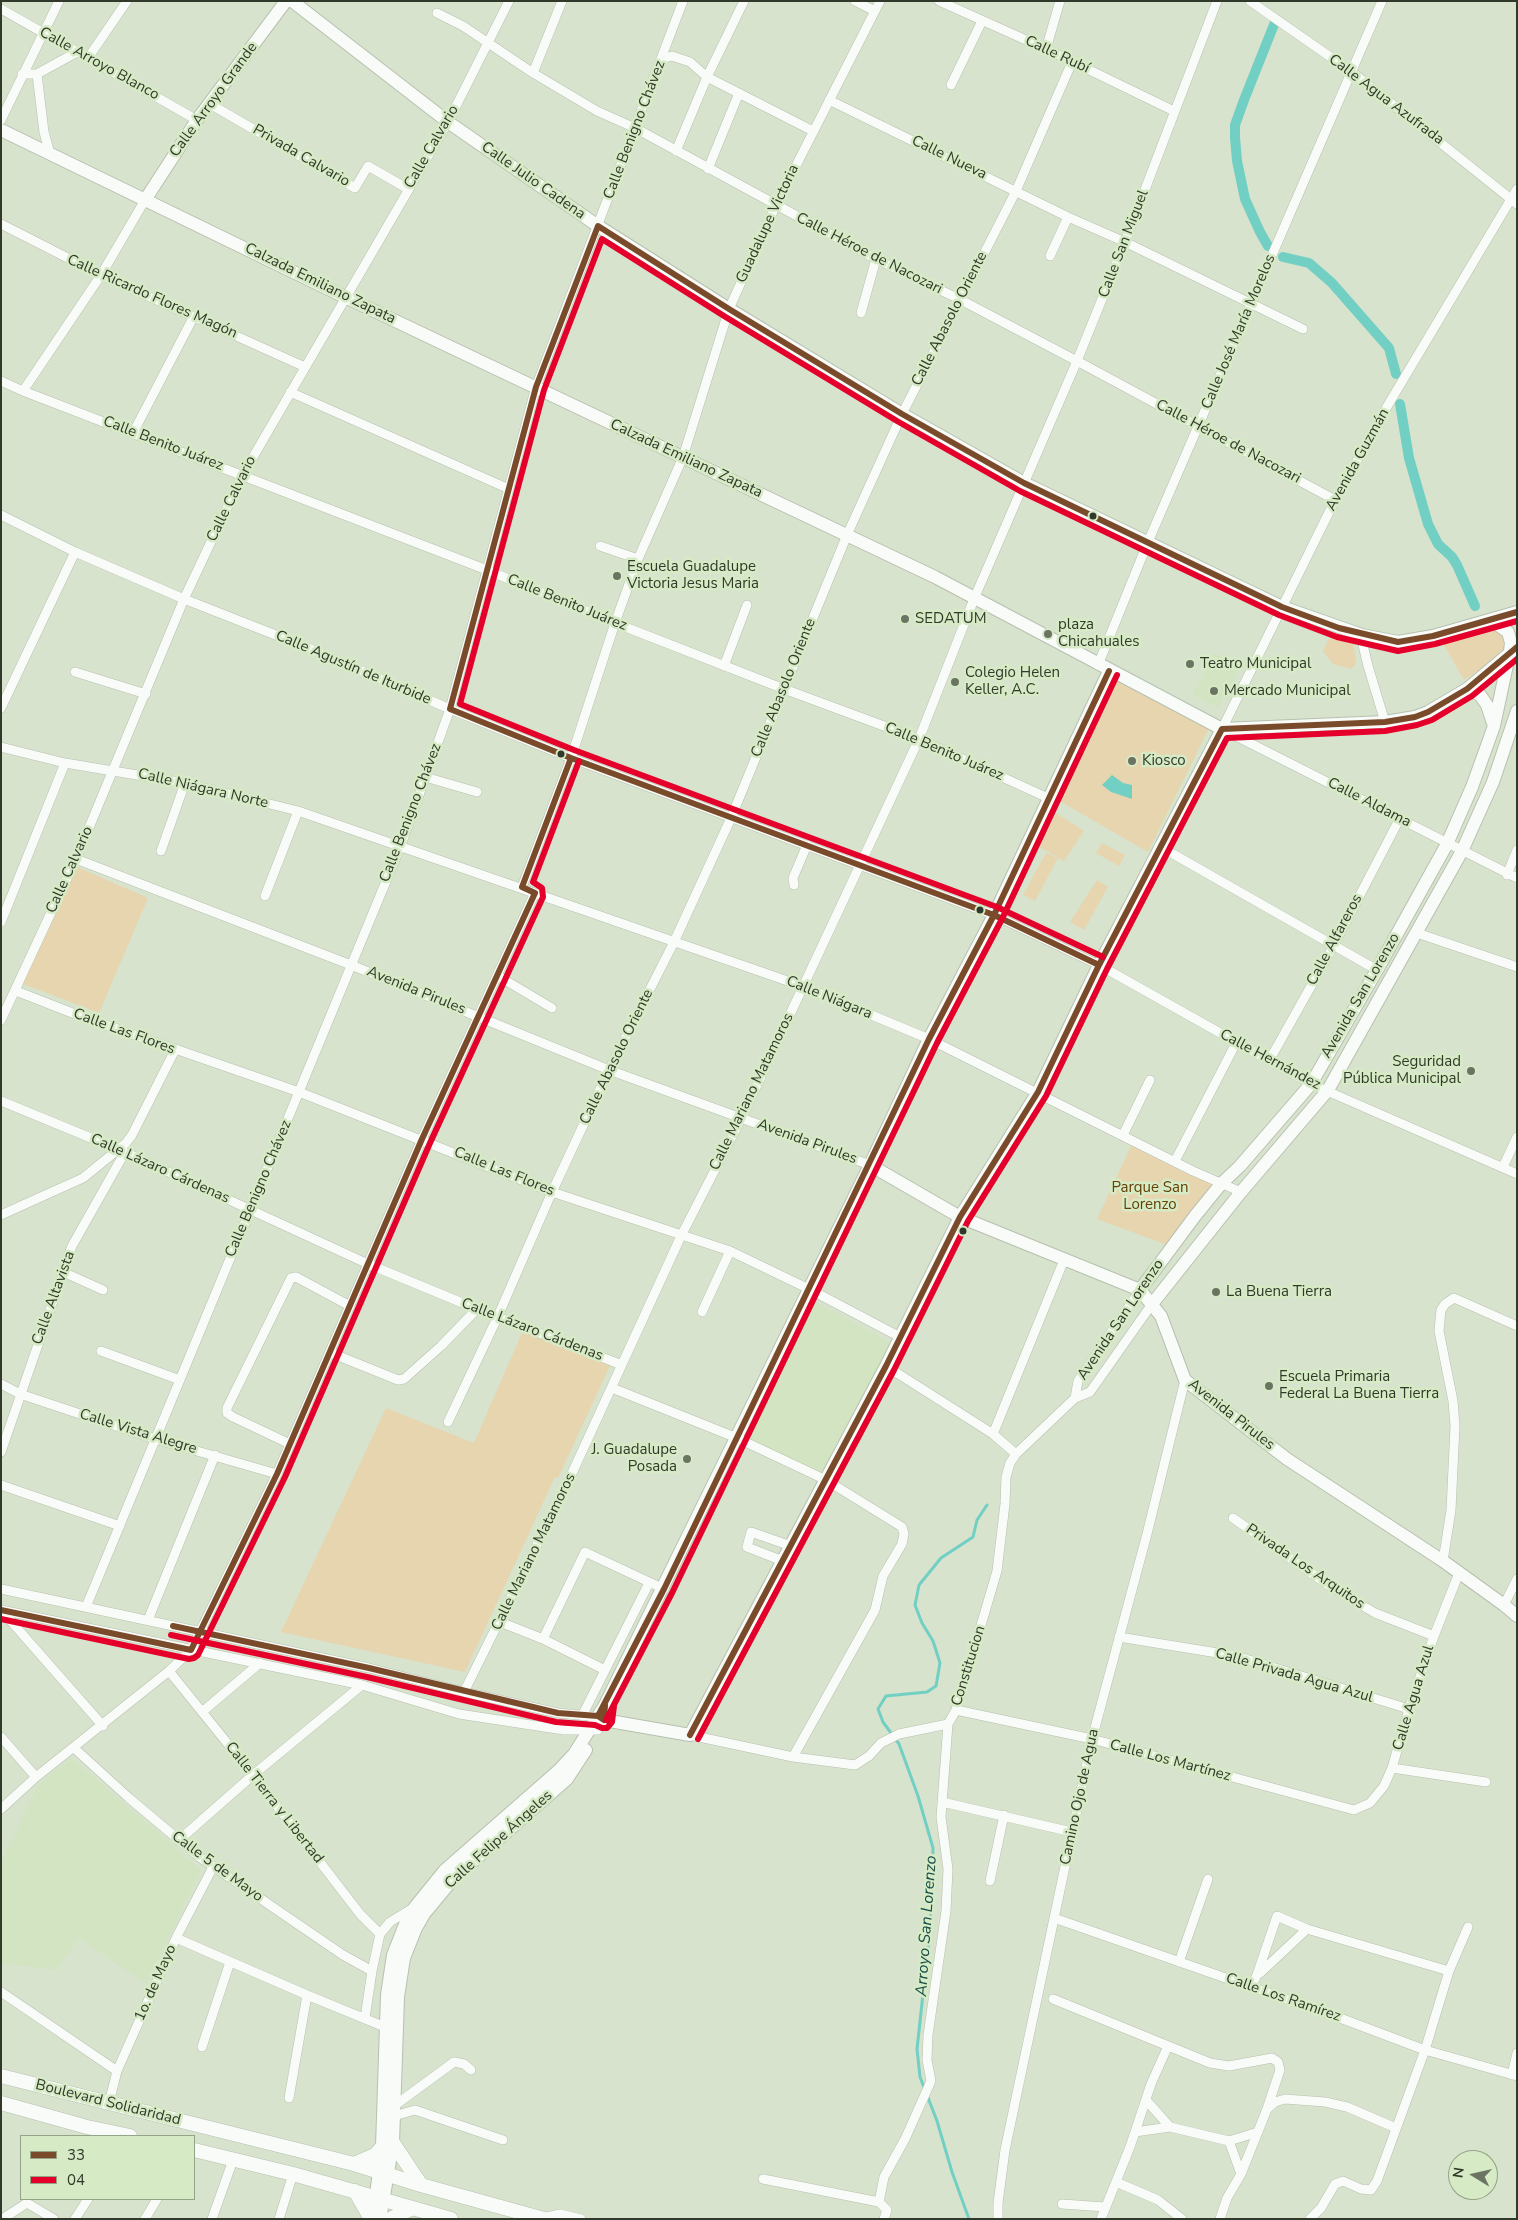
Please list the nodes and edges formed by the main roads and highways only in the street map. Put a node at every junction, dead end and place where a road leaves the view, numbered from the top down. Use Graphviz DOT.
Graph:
graph roads {
  1 [pos="1,2076"];
  2 [pos="1,2103"];
  3 [pos="115,2135"];
  4 [pos="195,2150"];
  5 [pos="354,2164"];
  6 [pos="421,2185"];
  7 [pos="355,2191"];
  8 [pos="413,2208"];
  9 [pos="543,2218"];
  10 [pos="372,2219"];
  11 [pos="390,2219"];
  12 [pos="451,2219"];
  1 -- 5 [label="main road, Boulevard Solidaridad"];
  2 -- 3 [label="main road, Boulevard Solidaridad"];
  4 -- 7 [label="main road"];
  5 -- 6 [label="main road, Boulevard Solidaridad"];
  5 -- 6 [label="main road"];
  6 -- 9 [label="main road, Boulevard Solidaridad"];
  7 -- 8 [label="main road"];
  7 -- 10 [label="main road"];
  8 -- 11 [label="main road"];
  8 -- 12 [label="main road"];
}
